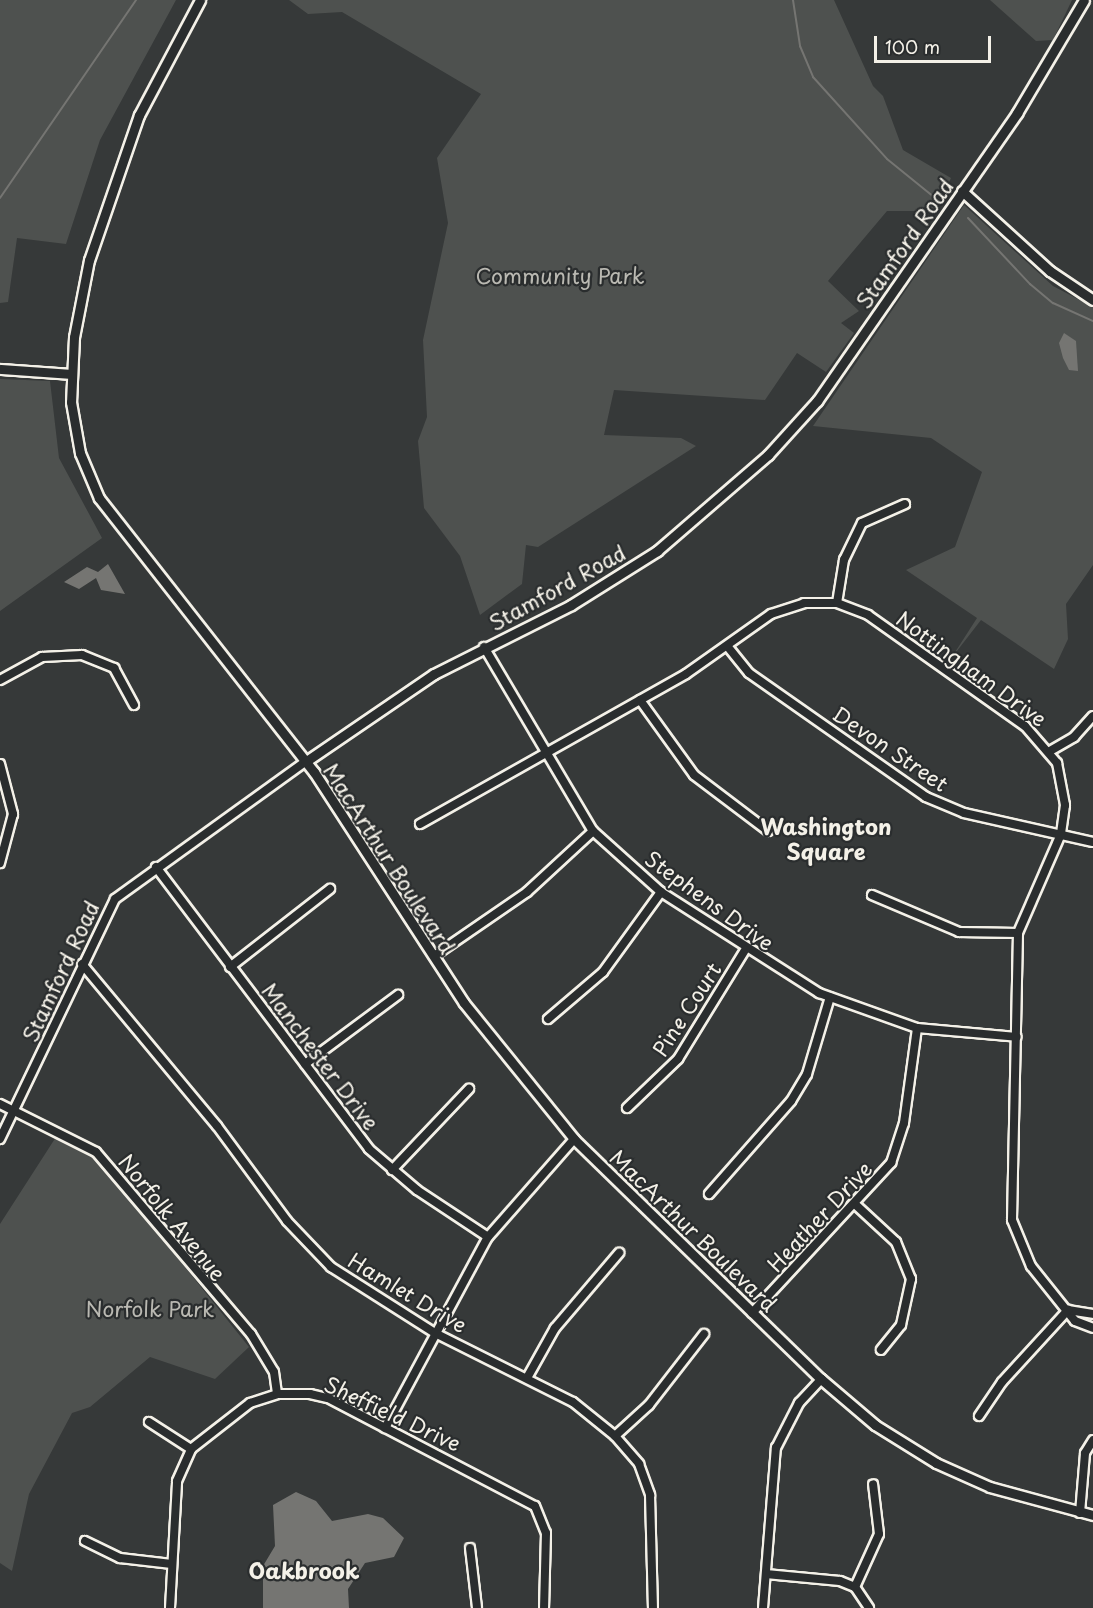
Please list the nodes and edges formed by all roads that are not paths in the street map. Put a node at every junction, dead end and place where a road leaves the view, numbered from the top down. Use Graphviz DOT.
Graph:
graph roads {
  1 [pos="200,0"];
  2 [pos="1084,0"];
  3 [pos="962,191"];
  4 [pos="1093,300"];
  5 [pos="0,369"];
  6 [pos="71,374"];
  7 [pos="905,504"];
  8 [pos="837,603"];
  9 [pos="484,647"];
  10 [pos="728,647"];
  11 [pos="0,680"];
  12 [pos="639,700"];
  13 [pos="134,705"];
  14 [pos="1093,716"];
  15 [pos="1050,751"];
  16 [pos="542,753"];
  17 [pos="305,762"];
  18 [pos="0,764"];
  19 [pos="420,824"];
  20 [pos="593,831"];
  21 [pos="768,831"];
  22 [pos="1061,834"];
  23 [pos="1093,842"];
  24 [pos="0,863"];
  25 [pos="156,867"];
  26 [pos="330,889"];
  27 [pos="661,892"];
  28 [pos="873,895"];
  29 [pos="1018,933"];
  30 [pos="745,950"];
  31 [pos="434,956"];
  32 [pos="82,964"];
  33 [pos="230,967"];
  34 [pos="398,995"];
  35 [pos="830,997"];
  36 [pos="548,1019"];
  37 [pos="917,1028"];
  38 [pos="1017,1037"];
  39 [pos="305,1064"];
  40 [pos="469,1089"];
  41 [pos="0,1104"];
  42 [pos="627,1108"];
  43 [pos="15,1110"];
  44 [pos="0,1139"];
  45 [pos="574,1139"];
  46 [pos="392,1170"];
  47 [pos="708,1194"];
  48 [pos="857,1206"];
  49 [pos="488,1237"];
  50 [pos="619,1253"];
  51 [pos="1068,1310"];
  52 [pos="752,1313"];
  53 [pos="1093,1314"];
  54 [pos="1093,1328"];
  55 [pos="435,1333"];
  56 [pos="704,1334"];
  57 [pos="881,1350"];
  58 [pos="527,1378"];
  59 [pos="821,1379"];
  60 [pos="277,1394"];
  61 [pos="979,1416"];
  62 [pos="149,1422"];
  63 [pos="385,1428"];
  64 [pos="615,1436"];
  65 [pos="1093,1440"];
  66 [pos="191,1449"];
  67 [pos="873,1485"];
  68 [pos="1080,1513"];
  69 [pos="1093,1515"];
  70 [pos="86,1541"];
  71 [pos="470,1548"];
  72 [pos="172,1564"];
  73 [pos="766,1574"];
  74 [pos="855,1587"];
  75 [pos="170,1608"];
  76 [pos="477,1608"];
  77 [pos="544,1608"];
  78 [pos="652,1608"];
  79 [pos="763,1608"];
  80 [pos="869,1608"];
  1 -- 6 [label="street, MacArthur Boulevard"];
  2 -- 3 [label="street, Stamford Road"];
  3 -- 4 [label="street"];
  3 -- 9 [label="street, Stamford Road"];
  5 -- 6 [label="street"];
  6 -- 17 [label="street, MacArthur Boulevard"];
  7 -- 8 [label="street"];
  8 -- 10 [label="street"];
  8 -- 15 [label="street, Nottingham Drive"];
  9 -- 16 [label="street, Stephens Drive"];
  9 -- 17 [label="street, Stamford Road"];
  10 -- 12 [label="street"];
  10 -- 22 [label="street, Devon Street"];
  11 -- 13 [label="street"];
  12 -- 16 [label="street"];
  12 -- 21 [label="street"];
  14 -- 15 [label="street"];
  15 -- 22 [label="street, Nottingham Drive"];
  16 -- 19 [label="street"];
  16 -- 20 [label="street, Stephens Drive"];
  17 -- 25 [label="street, Stamford Road"];
  17 -- 31 [label="street, MacArthur Boulevard"];
  18 -- 24 [label="street"];
  20 -- 27 [label="street, Stephens Drive"];
  20 -- 31 [label="street"];
  22 -- 23 [label="street, Devon Street"];
  22 -- 29 [label="street, Nottingham Drive"];
  25 -- 32 [label="street, Stamford Road"];
  25 -- 33 [label="street, Manchester Drive"];
  26 -- 33 [label="street"];
  27 -- 30 [label="street, Stephens Drive"];
  27 -- 36 [label="street"];
  28 -- 29 [label="street"];
  29 -- 38 [label="street, Nottingham Drive"];
  30 -- 35 [label="street, Stephens Drive"];
  30 -- 42 [label="street, Pine Court"];
  31 -- 45 [label="street, MacArthur Boulevard"];
  32 -- 43 [label="street, Stamford Road"];
  32 -- 55 [label="street, Hamlet Drive"];
  33 -- 39 [label="street, Manchester Drive"];
  34 -- 39 [label="street"];
  35 -- 37 [label="street, Stephens Drive"];
  35 -- 47 [label="street"];
  37 -- 38 [label="street, Stephens Drive"];
  37 -- 48 [label="street, Heather Drive"];
  38 -- 51 [label="street, Nottingham Drive"];
  39 -- 46 [label="street, Manchester Drive"];
  40 -- 46 [label="street"];
  41 -- 43 [label="street, Norfolk Avenue"];
  43 -- 44 [label="street, Stamford Road"];
  43 -- 60 [label="street, Norfolk Avenue"];
  45 -- 49 [label="street"];
  45 -- 52 [label="street, MacArthur Boulevard"];
  46 -- 49 [label="street, Manchester Drive"];
  48 -- 52 [label="street, Heather Drive"];
  48 -- 57 [label="street"];
  49 -- 55 [label="street"];
  50 -- 58 [label="street"];
  51 -- 53 [label="street"];
  51 -- 54 [label="street, Nottingham Drive"];
  51 -- 61 [label="street"];
  52 -- 59 [label="street, MacArthur Boulevard"];
  55 -- 58 [label="street, Hamlet Drive"];
  55 -- 63 [label="street"];
  56 -- 64 [label="street"];
  58 -- 64 [label="street, Hamlet Drive"];
  59 -- 68 [label="street, MacArthur Boulevard"];
  59 -- 73 [label="street"];
  60 -- 63 [label="street, Sheffield Drive"];
  60 -- 66 [label="street, Sheffield Drive"];
  62 -- 66 [label="street"];
  63 -- 77 [label="street, Sheffield Drive"];
  64 -- 78 [label="street, Hamlet Drive"];
  65 -- 68 [label="street"];
  66 -- 72 [label="street, Sheffield Drive"];
  67 -- 74 [label="street"];
  68 -- 69 [label="street, MacArthur Boulevard"];
  70 -- 72 [label="street"];
  71 -- 76 [label="street"];
  72 -- 75 [label="street, Sheffield Drive"];
  73 -- 74 [label="street"];
  73 -- 79 [label="street"];
  74 -- 80 [label="street"];
}
